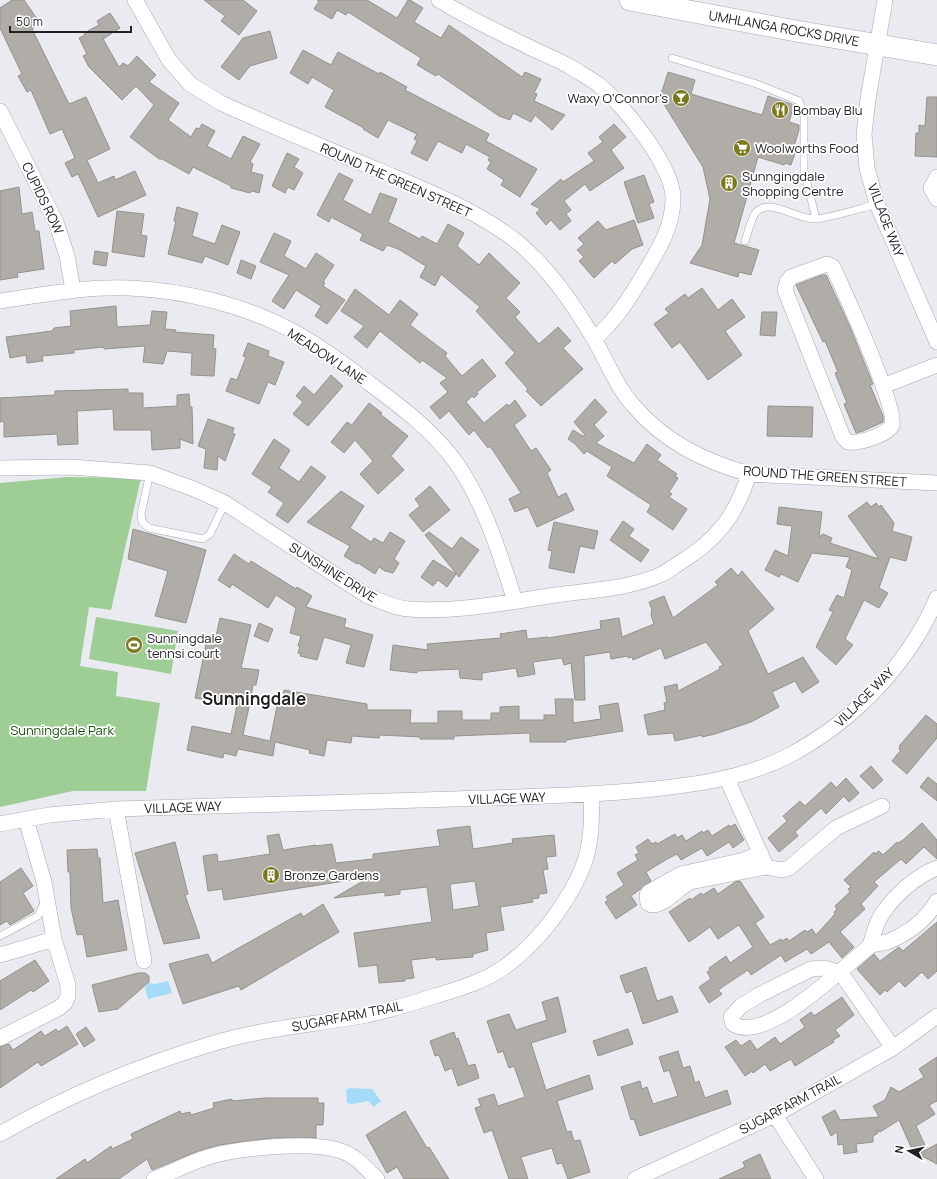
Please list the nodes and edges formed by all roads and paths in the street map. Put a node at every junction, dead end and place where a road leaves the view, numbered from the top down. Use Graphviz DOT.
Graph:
graph roads {
  1 [pos="135,0"];
  2 [pos="439,0"];
  3 [pos="630,0"];
  4 [pos="885,0"];
  5 [pos="877,45"];
  6 [pos="937,55"];
  7 [pos="672,58"];
  8 [pos="0,111"];
  9 [pos="937,177"];
  10 [pos="937,199"];
  11 [pos="877,204"];
  12 [pos="816,219"];
  13 [pos="745,241"];
  14 [pos="74,290"];
  15 [pos="0,302"];
  16 [pos="594,339"];
  17 [pos="937,342"];
  18 [pos="937,365"];
  19 [pos="884,386"];
  20 [pos="0,468"];
  21 [pos="150,473"];
  22 [pos="749,474"];
  23 [pos="937,483"];
  24 [pos="225,503"];
  25 [pos="937,598"];
  26 [pos="515,601"];
  27 [pos="727,779"];
  28 [pos="591,795"];
  29 [pos="882,806"];
  30 [pos="116,808"];
  31 [pos="26,819"];
  32 [pos="0,824"];
  33 [pos="763,860"];
  34 [pos="937,868"];
  35 [pos="47,897"];
  36 [pos="937,901"];
  37 [pos="0,936"];
  38 [pos="54,939"];
  39 [pos="870,946"];
  40 [pos="0,955"];
  41 [pos="144,961"];
  42 [pos="841,973"];
  43 [pos="937,1016"];
  44 [pos="0,1038"];
  45 [pos="893,1048"];
  46 [pos="775,1115"];
  47 [pos="0,1134"];
  48 [pos="154,1179"];
  49 [pos="377,1179"];
  50 [pos="635,1179"];
  51 [pos="816,1179"];
  1 -- 16 [label="street, ROUND THE GREEN STREET"];
  2 -- 16 [label="street"];
  3 -- 5 [label="main road, UMHLANGA ROCKS DRIVE"];
  4 -- 5 [label="street, VILLAGE WAY"];
  5 -- 6 [label="main road, UMHLANGA ROCKS DRIVE"];
  5 -- 11 [label="street, VILLAGE WAY"];
  7 -- 12 [label="lane"];
  8 -- 14 [label="street, CUPIDS ROW"];
  9 -- 10 [label="street"];
  11 -- 12 [label="lane"];
  11 -- 17 [label="street, VILLAGE WAY"];
  12 -- 13 [label="lane"];
  14 -- 15 [label="street, MEADOW LANE"];
  14 -- 26 [label="street, MEADOW LANE"];
  16 -- 22 [label="street, ROUND THE GREEN STREET"];
  18 -- 19 [label="street"];
  19 -- 19 [label="street"];
  20 -- 21 [label="street, SUNSHINE DRIVE"];
  21 -- 24 [label="street, SUNSHINE DRIVE"];
  21 -- 24 [label="lane"];
  22 -- 23 [label="street, ROUND THE GREEN STREET"];
  22 -- 26 [label="street, SUNSHINE DRIVE"];
  24 -- 26 [label="street, SUNSHINE DRIVE"];
  25 -- 27 [label="street, VILLAGE WAY"];
  27 -- 28 [label="street, VILLAGE WAY"];
  27 -- 33 [label="street"];
  28 -- 30 [label="street, VILLAGE WAY"];
  28 -- 47 [label="street, SUGARFARM TRAIL"];
  29 -- 33 [label="street"];
  30 -- 31 [label="street, VILLAGE WAY"];
  30 -- 41 [label="street"];
  31 -- 32 [label="street, VILLAGE WAY"];
  31 -- 35 [label="street"];
  33 -- 33 [label="street"];
  34 -- 39 [label="street"];
  35 -- 37 [label="lane"];
  35 -- 38 [label="street"];
  36 -- 39 [label="street"];
  38 -- 40 [label="street"];
  38 -- 44 [label="street"];
  39 -- 42 [label="street"];
  42 -- 42 [label="street"];
  42 -- 45 [label="street"];
  43 -- 45 [label="street, SUGARFARM TRAIL"];
  45 -- 46 [label="street, SUGARFARM TRAIL"];
  46 -- 50 [label="street, SUGARFARM TRAIL"];
  46 -- 51 [label="street"];
  48 -- 49 [label="street"];
}
